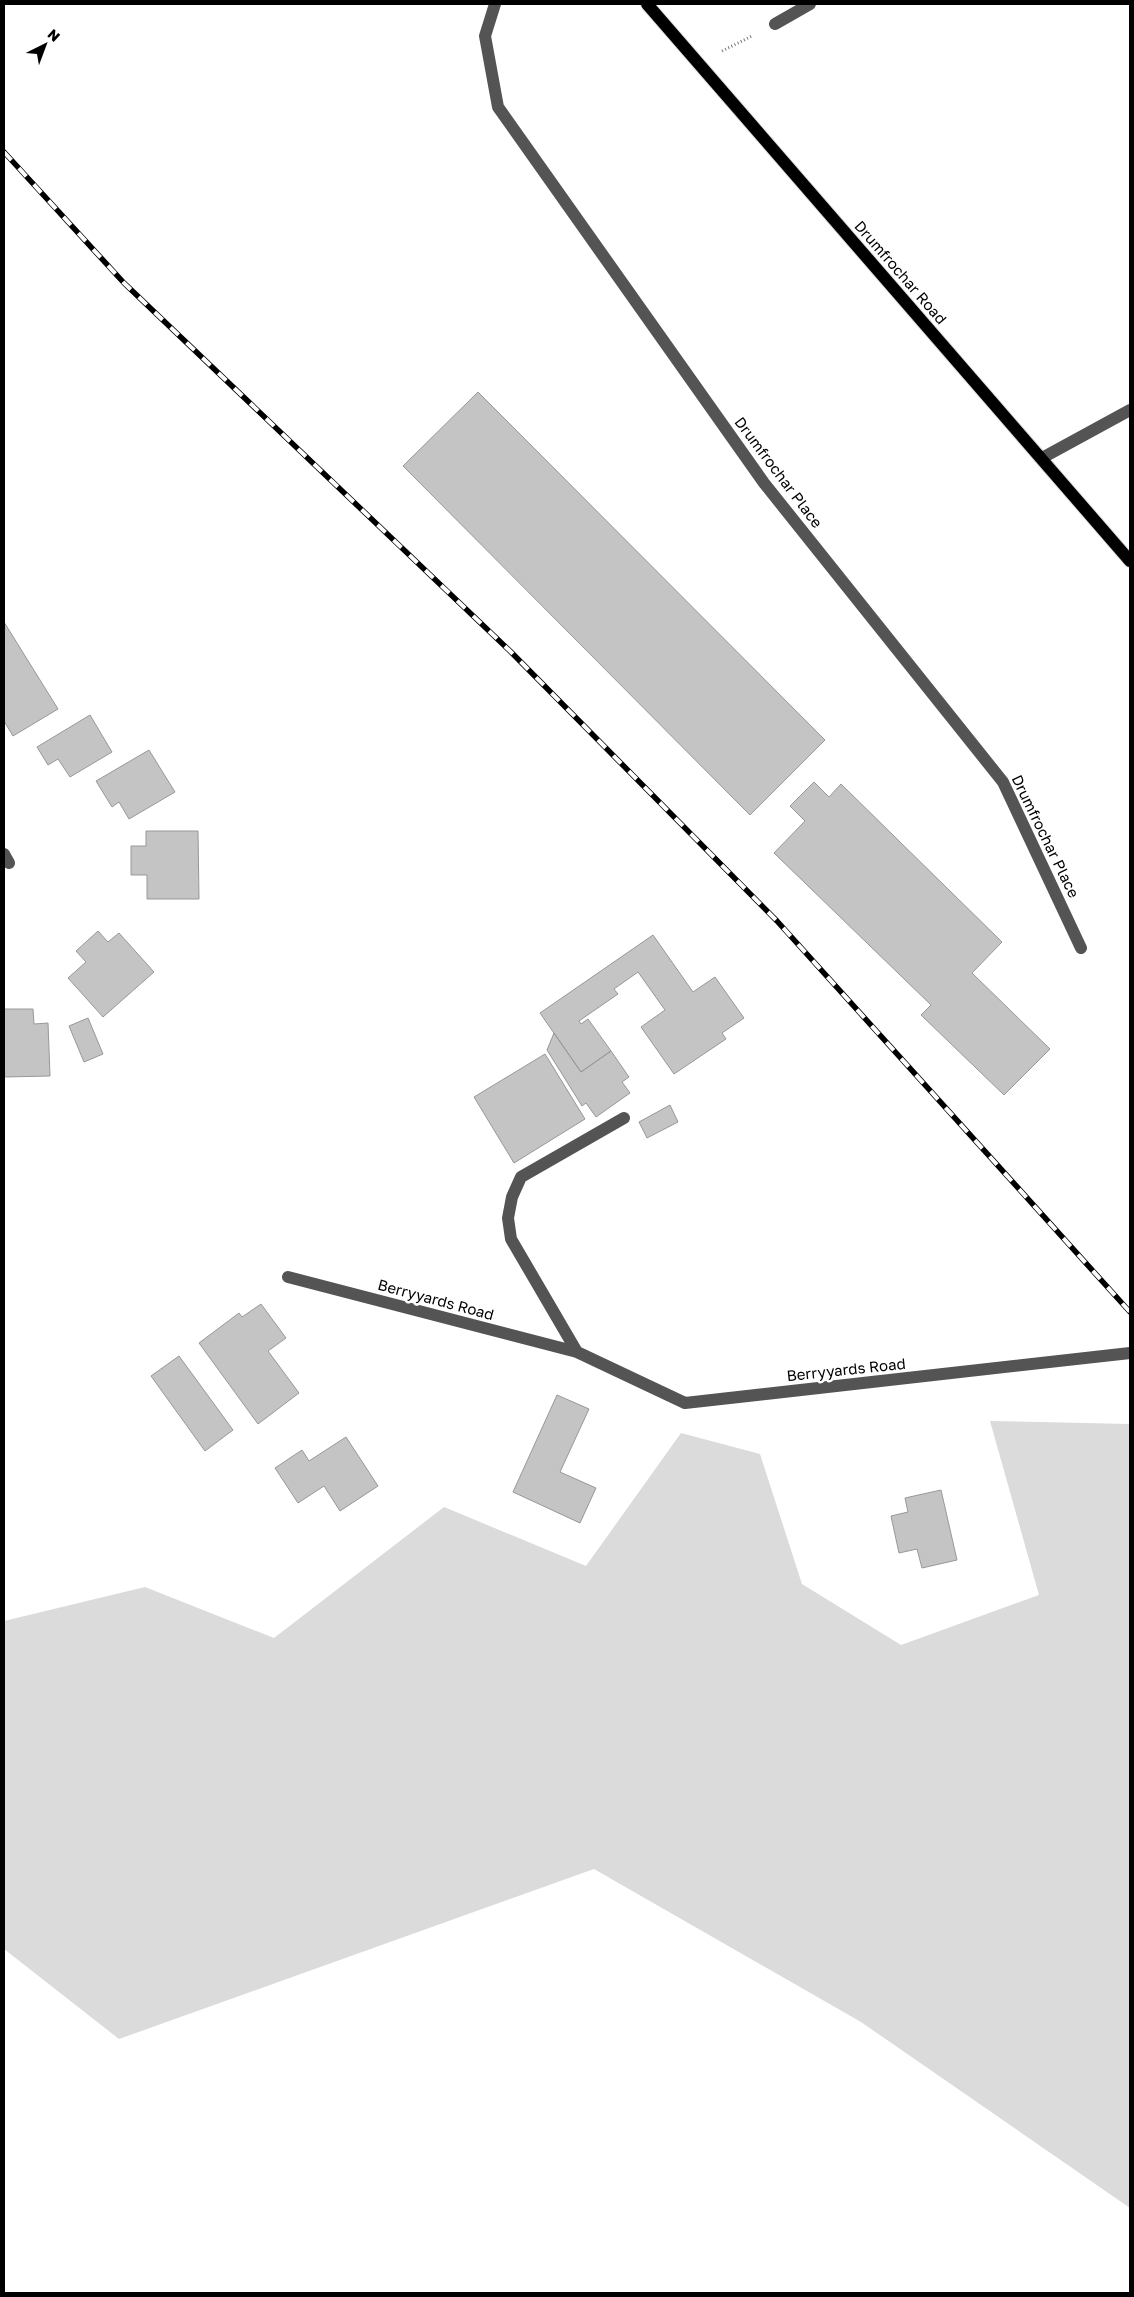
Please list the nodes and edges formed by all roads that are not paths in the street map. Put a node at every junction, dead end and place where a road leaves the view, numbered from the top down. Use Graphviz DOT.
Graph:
graph roads {
  1 [pos="496,4"];
  2 [pos="647,4"];
  3 [pos="810,4"];
  4 [pos="775,24"];
  5 [pos="1130,410"];
  6 [pos="1042,458"];
  7 [pos="1130,561"];
  8 [pos="1081,948"];
  9 [pos="624,1118"];
  10 [pos="288,1277"];
  11 [pos="577,1352"];
  12 [pos="1130,1353"];
  1 -- 8 [label="street, Drumfrochar Place"];
  2 -- 6 [label="main road, Drumfrochar Road"];
  3 -- 4 [label="street"];
  5 -- 6 [label="street"];
  6 -- 7 [label="main road, Drumfrochar Road"];
  9 -- 11 [label="street"];
  10 -- 11 [label="street, Berryyards Road"];
  11 -- 12 [label="street, Berryyards Road"];
}
